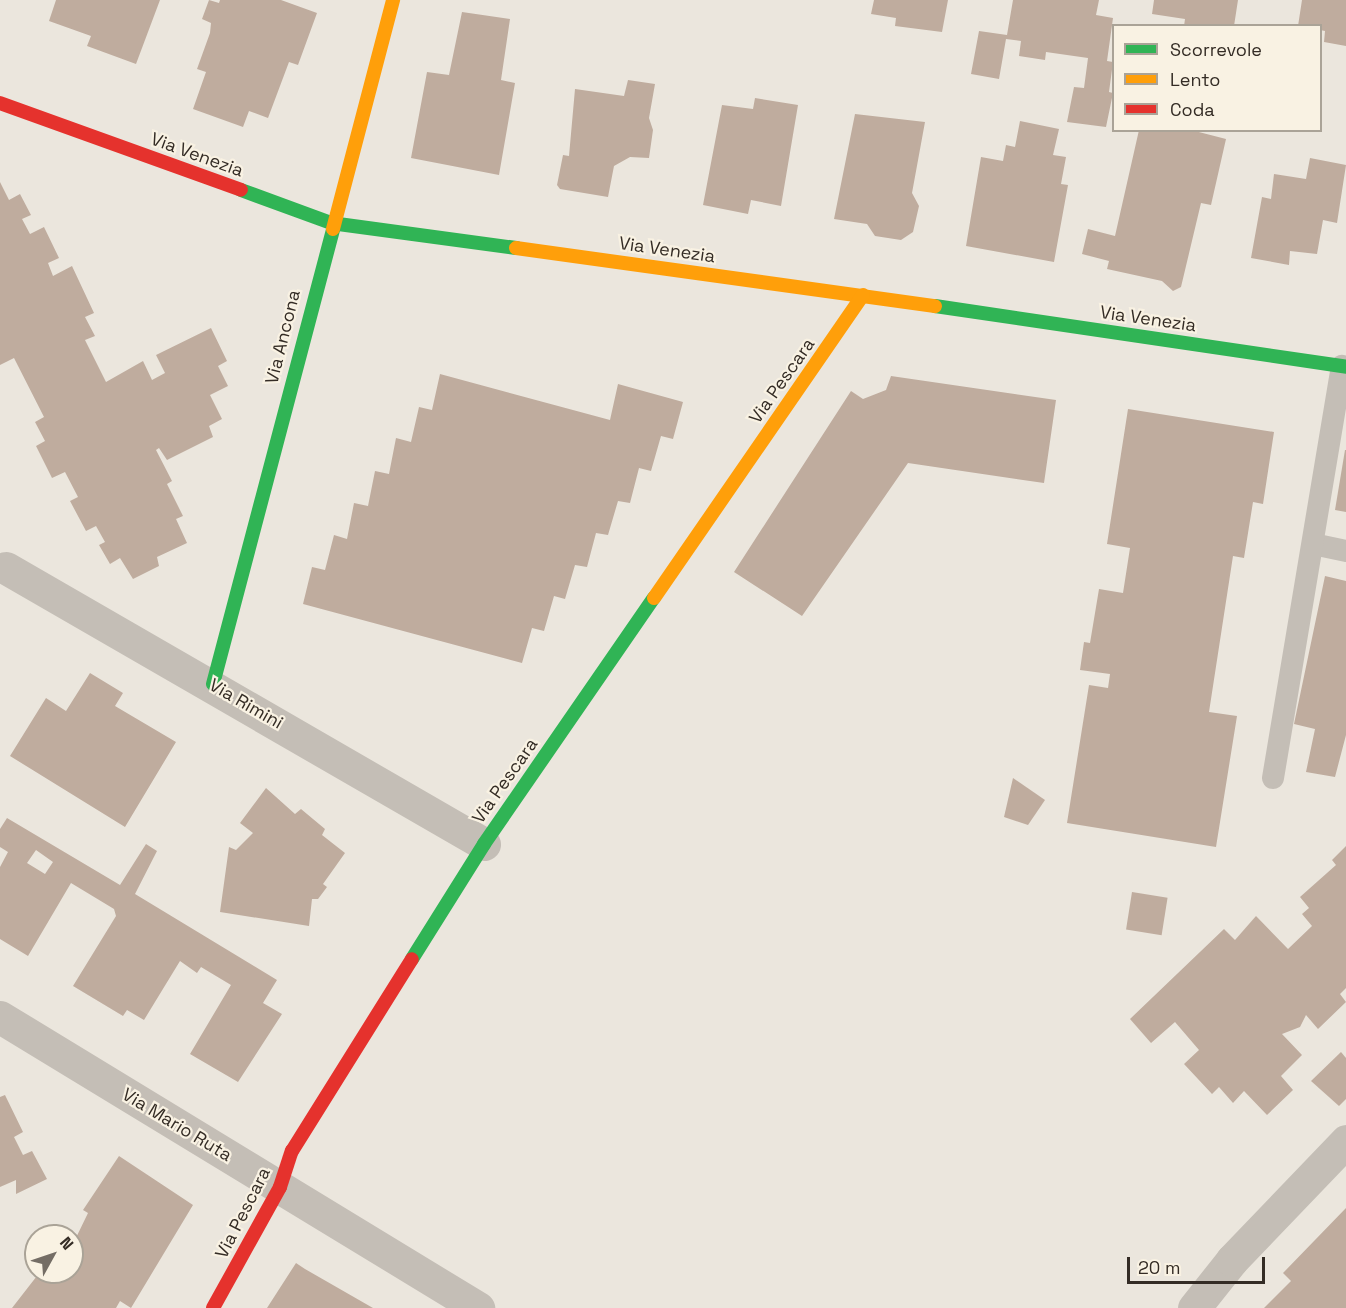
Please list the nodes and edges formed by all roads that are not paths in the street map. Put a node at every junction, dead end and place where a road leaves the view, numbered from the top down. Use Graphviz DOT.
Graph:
graph roads {
  1 [pos="393,0"];
  2 [pos="0,103"];
  3 [pos="331,223"];
  4 [pos="863,295"];
  5 [pos="1344,366"];
  6 [pos="1312,544"];
  7 [pos="1346,551"];
  8 [pos="6,568"];
  9 [pos="213,684"];
  10 [pos="1274,778"];
  11 [pos="483,844"];
  12 [pos="0,1017"];
  13 [pos="1346,1141"];
  14 [pos="280,1187"];
  15 [pos="213,1308"];
  16 [pos="478,1308"];
  17 [pos="1194,1308"];
  1 -- 3 [label="street, Via Ancona"];
  2 -- 3 [label="street, Via Venezia"];
  3 -- 4 [label="street, Via Venezia"];
  3 -- 9 [label="street, Via Ancona"];
  4 -- 5 [label="street, Via Venezia"];
  4 -- 11 [label="street, Via Pescara"];
  5 -- 6 [label="lane"];
  6 -- 7 [label="lane"];
  6 -- 10 [label="lane"];
  8 -- 9 [label="street, Via Rimini"];
  9 -- 11 [label="street, Via Rimini"];
  11 -- 14 [label="street, Via Pescara"];
  12 -- 14 [label="street, Via Mario Ruta"];
  13 -- 17 [label="street"];
  14 -- 15 [label="street, Via Pescara"];
  14 -- 16 [label="street, Via Mario Ruta"];
}
